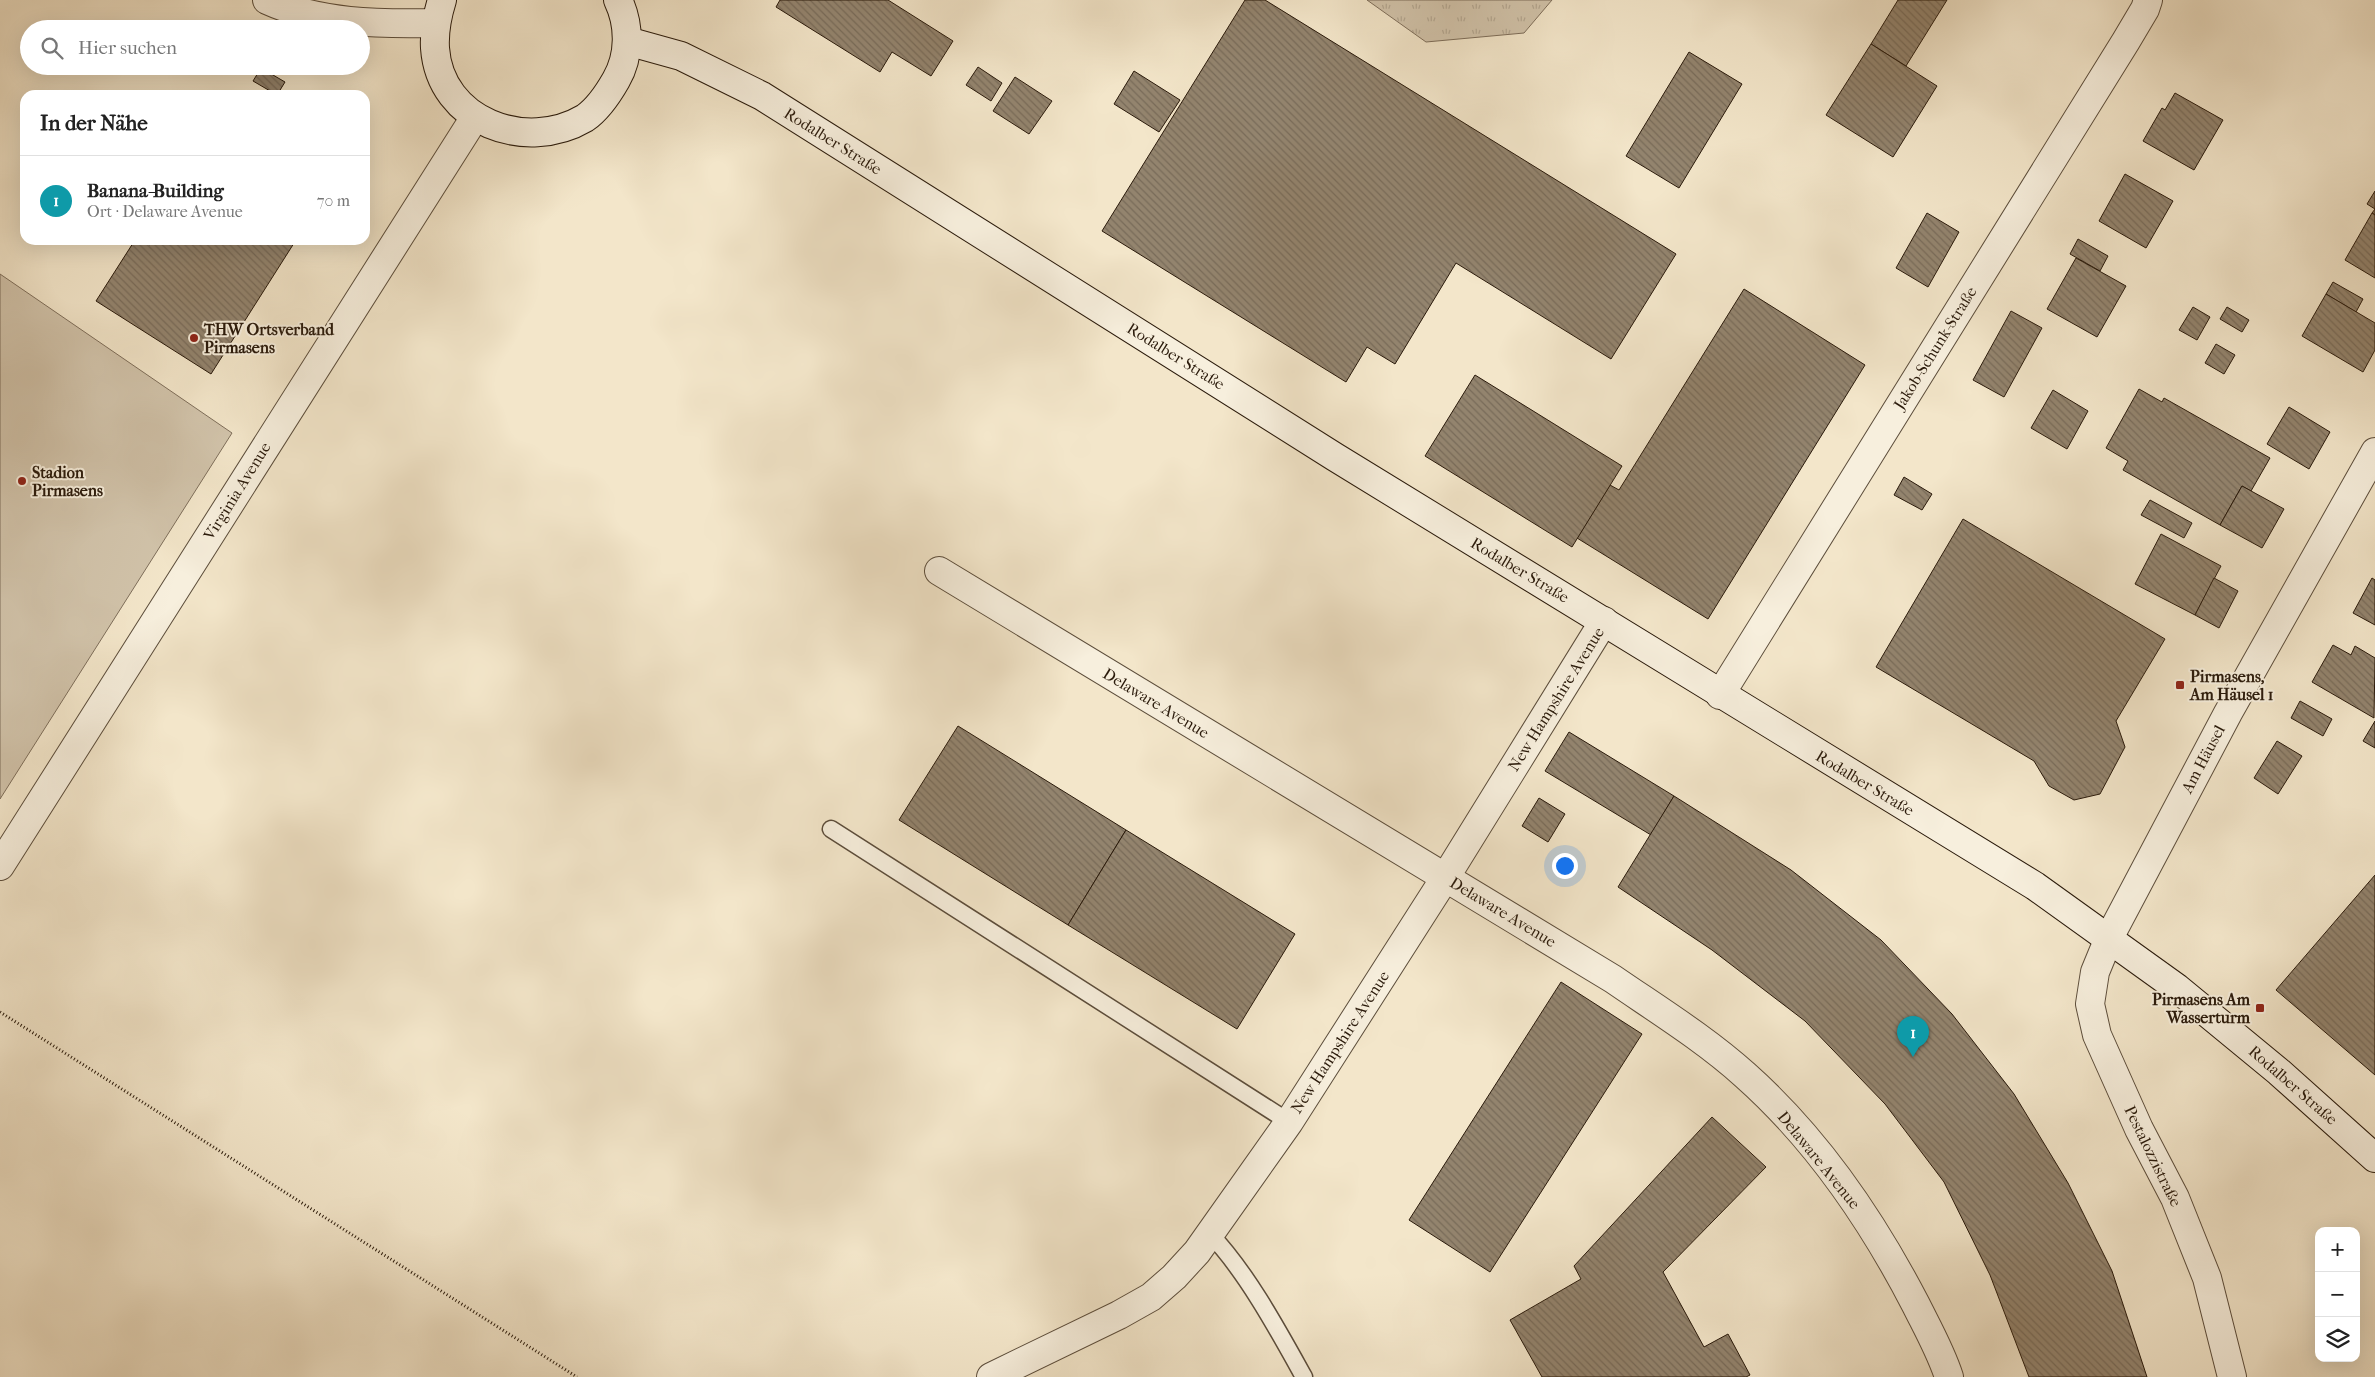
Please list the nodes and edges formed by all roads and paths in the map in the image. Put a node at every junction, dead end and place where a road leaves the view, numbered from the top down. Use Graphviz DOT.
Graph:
graph roads {
  1 [pos="267,0"];
  2 [pos="618,0"];
  3 [pos="2148,0"];
  4 [pos="439,12"];
  5 [pos="342,20"];
  6 [pos="370,23"];
  7 [pos="627,41"];
  8 [pos="475,117"];
  9 [pos="2375,452"];
  10 [pos="939,571"];
  11 [pos="1604,621"];
  12 [pos="1720,695"];
  13 [pos="831,829"];
  14 [pos="0,866"];
  15 [pos="1445,878"];
  16 [pos="2109,938"];
  17 [pos="0,1012"];
  18 [pos="1289,1122"];
  19 [pos="2375,1158"];
  20 [pos="1210,1234"];
  21 [pos="577,1377"];
  22 [pos="992,1377"];
  23 [pos="1304,1377"];
  24 [pos="1949,1377"];
  25 [pos="2232,1377"];
  1 -- 5 [label="street"];
  2 -- 7 [label="street"];
  3 -- 12 [label="street, Jakob-Schunk-Straße"];
  4 -- 6 [label="street"];
  4 -- 8 [label="street"];
  7 -- 8 [label="street"];
  7 -- 11 [label="street, Rodalber Straße"];
  8 -- 14 [label="street, Virginia Avenue"];
  9 -- 16 [label="street, Am Häusel"];
  10 -- 15 [label="street, Delaware Avenue"];
  11 -- 12 [label="street, Rodalber Straße"];
  11 -- 15 [label="street, New Hampshire Avenue"];
  12 -- 16 [label="street, Rodalber Straße"];
  13 -- 18 [label="lane"];
  15 -- 18 [label="street, New Hampshire Avenue"];
  15 -- 24 [label="street, Delaware Avenue"];
  16 -- 19 [label="street, Rodalber Straße"];
  16 -- 25 [label="street, Pestalozzistraße"];
  17 -- 21 [label="path"];
  18 -- 20 [label="street, New Hampshire Avenue"];
  20 -- 22 [label="street, New Hampshire Avenue"];
  20 -- 23 [label="lane"];
}
